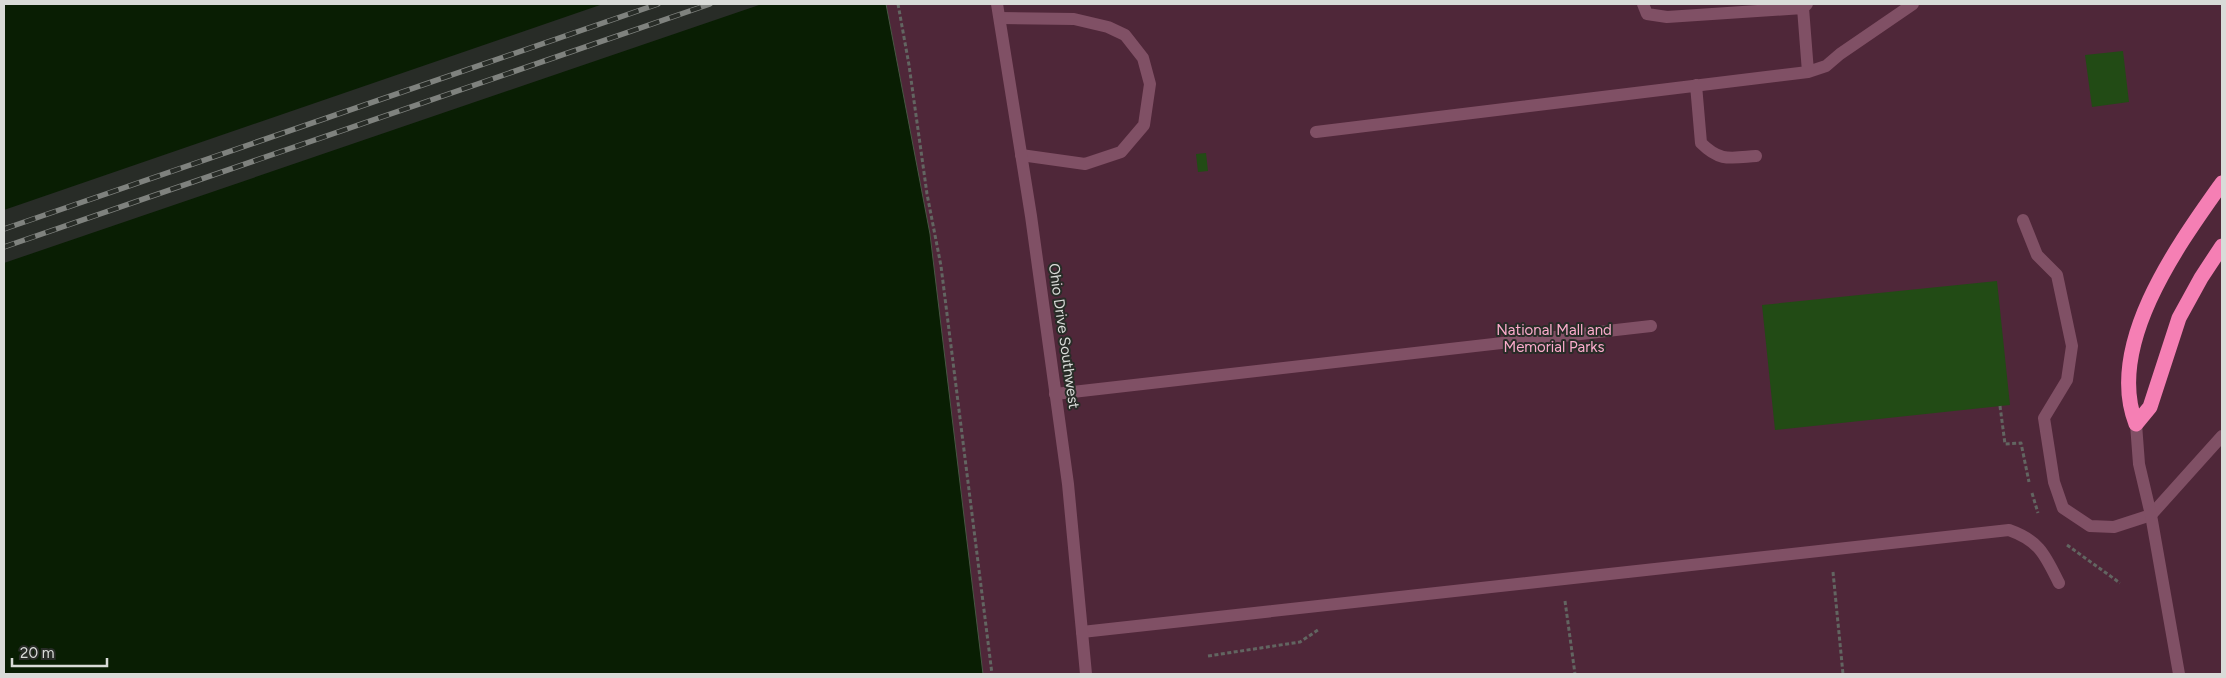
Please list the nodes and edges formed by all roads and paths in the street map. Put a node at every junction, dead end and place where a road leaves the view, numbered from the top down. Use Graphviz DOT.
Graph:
graph roads {
  1 [pos="898,4"];
  2 [pos="997,4"];
  3 [pos="1643,4"];
  4 [pos="1913,4"];
  5 [pos="1805,6"];
  6 [pos="1000,18"];
  7 [pos="1808,72"];
  8 [pos="1696,85"];
  9 [pos="1316,132"];
  10 [pos="1021,155"];
  11 [pos="1756,156"];
  12 [pos="2222,183"];
  13 [pos="2023,220"];
  14 [pos="2222,246"];
  15 [pos="1651,326"];
  16 [pos="1055,394"];
  17 [pos="2136,424"];
  18 [pos="2222,436"];
  19 [pos="2151,515"];
  20 [pos="1823,571"];
  21 [pos="2059,583"];
  22 [pos="1556,602"];
  23 [pos="1320,629"];
  24 [pos="1082,632"];
  25 [pos="1208,656"];
  26 [pos="992,674"];
  27 [pos="1086,674"];
  28 [pos="1574,674"];
  29 [pos="1843,674"];
  30 [pos="2179,674"];
  1 -- 26 [label="path"];
  2 -- 6 [label="street, Ohio Drive Southwest"];
  3 -- 5 [label="street"];
  4 -- 7 [label="street"];
  5 -- 7 [label="street"];
  6 -- 10 [label="street, Ohio Drive Southwest"];
  6 -- 10 [label="street"];
  7 -- 8 [label="street"];
  8 -- 9 [label="street"];
  8 -- 11 [label="street"];
  10 -- 16 [label="street, Ohio Drive Southwest"];
  12 -- 17 [label="highway"];
  13 -- 19 [label="street"];
  14 -- 17 [label="highway"];
  15 -- 16 [label="street"];
  16 -- 24 [label="street, Ohio Drive Southwest"];
  17 -- 19 [label="street"];
  18 -- 19 [label="street"];
  19 -- 30 [label="street"];
  20 -- 29 [label="path"];
  21 -- 24 [label="street"];
  22 -- 28 [label="path"];
  23 -- 25 [label="path"];
  24 -- 27 [label="street, Ohio Drive Southwest"];
}
